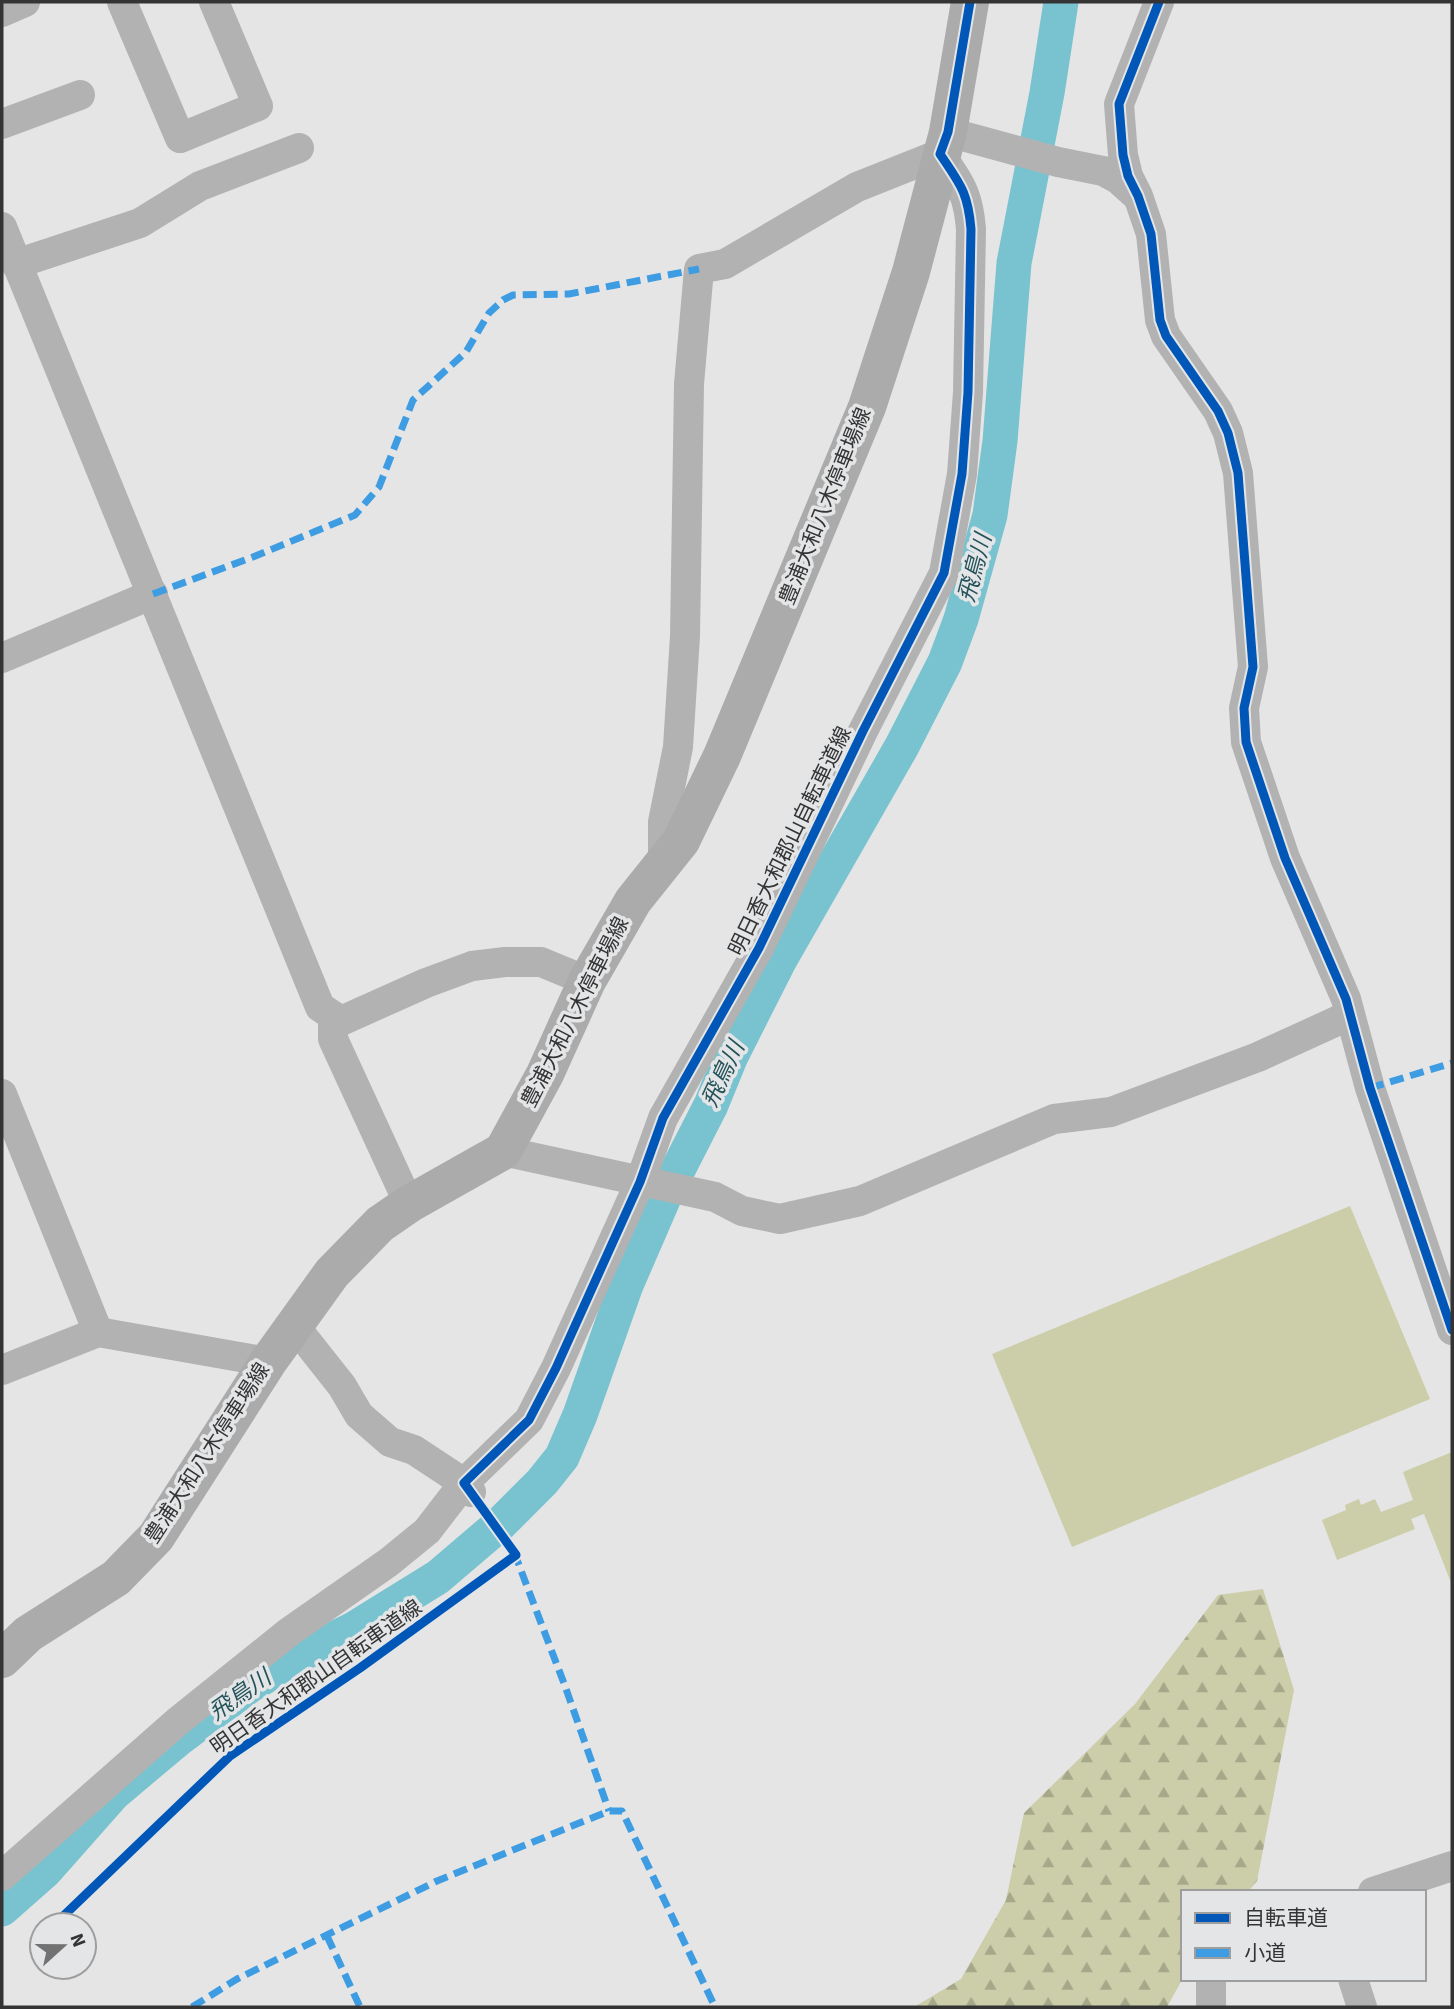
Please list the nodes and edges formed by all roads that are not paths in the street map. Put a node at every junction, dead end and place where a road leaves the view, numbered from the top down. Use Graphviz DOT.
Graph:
graph roads {
  1 [pos="25,2"];
  2 [pos="122,2"];
  3 [pos="214,2"];
  4 [pos="970,2"];
  5 [pos="1159,2"];
  6 [pos="2,12"];
  7 [pos="80,95"];
  8 [pos="1119,104"];
  9 [pos="2,124"];
  10 [pos="951,141"];
  11 [pos="299,148"];
  12 [pos="1067,163"];
  13 [pos="1138,196"];
  14 [pos="2,227"];
  15 [pos="16,264"];
  16 [pos="153,594"];
  17 [pos="2,658"];
  18 [pos="663,862"];
  19 [pos="587,981"];
  20 [pos="1350,1015"];
  21 [pos="333,1016"];
  22 [pos="2,1094"];
  23 [pos="503,1151"];
  24 [pos="644,1183"];
  25 [pos="409,1204"];
  26 [pos="293,1324"];
  27 [pos="1452,1330"];
  28 [pos="97,1332"];
  29 [pos="268,1362"];
  30 [pos="2,1370"];
  31 [pos="468,1488"];
  32 [pos="2,1659"];
  33 [pos="1452,1866"];
  34 [pos="2,1876"];
  35 [pos="1379,1890"];
  36 [pos="1211,1981"];
  37 [pos="1354,1981"];
  38 [pos="1210,2007"];
  39 [pos="1362,2007"];
  1 -- 6 [label="street"];
  2 -- 3 [label="street"];
  4 -- 10 [label="main road, 豊浦大和八木停車場線"];
  5 -- 8 [label="street"];
  7 -- 9 [label="street"];
  8 -- 12 [label="street"];
  8 -- 13 [label="street"];
  10 -- 12 [label="street"];
  10 -- 18 [label="main road, 豊浦大和八木停車場線"];
  10 -- 18 [label="street"];
  10 -- 24 [label="street, 明日香大和郡山自転車道線"];
  11 -- 15 [label="street"];
  12 -- 13 [label="street"];
  13 -- 20 [label="street"];
  14 -- 15 [label="street"];
  15 -- 16 [label="street"];
  16 -- 17 [label="street"];
  16 -- 21 [label="street"];
  18 -- 19 [label="main road, 豊浦大和八木停車場線"];
  19 -- 21 [label="street"];
  19 -- 23 [label="main road, 豊浦大和八木停車場線"];
  20 -- 24 [label="street"];
  20 -- 27 [label="street"];
  21 -- 25 [label="street"];
  22 -- 28 [label="street"];
  23 -- 24 [label="street"];
  23 -- 25 [label="main road, 豊浦大和八木停車場線"];
  24 -- 31 [label="street, 明日香大和郡山自転車道線"];
  25 -- 26 [label="main road, 豊浦大和八木停車場線"];
  26 -- 29 [label="main road, 豊浦大和八木停車場線"];
  26 -- 31 [label="street"];
  28 -- 29 [label="street"];
  28 -- 30 [label="street"];
  29 -- 32 [label="main road, 豊浦大和八木停車場線"];
  31 -- 34 [label="street, 明日香大和郡山自転車道線"];
  33 -- 35 [label="street"];
  36 -- 38 [label="street"];
  37 -- 39 [label="street"];
}
